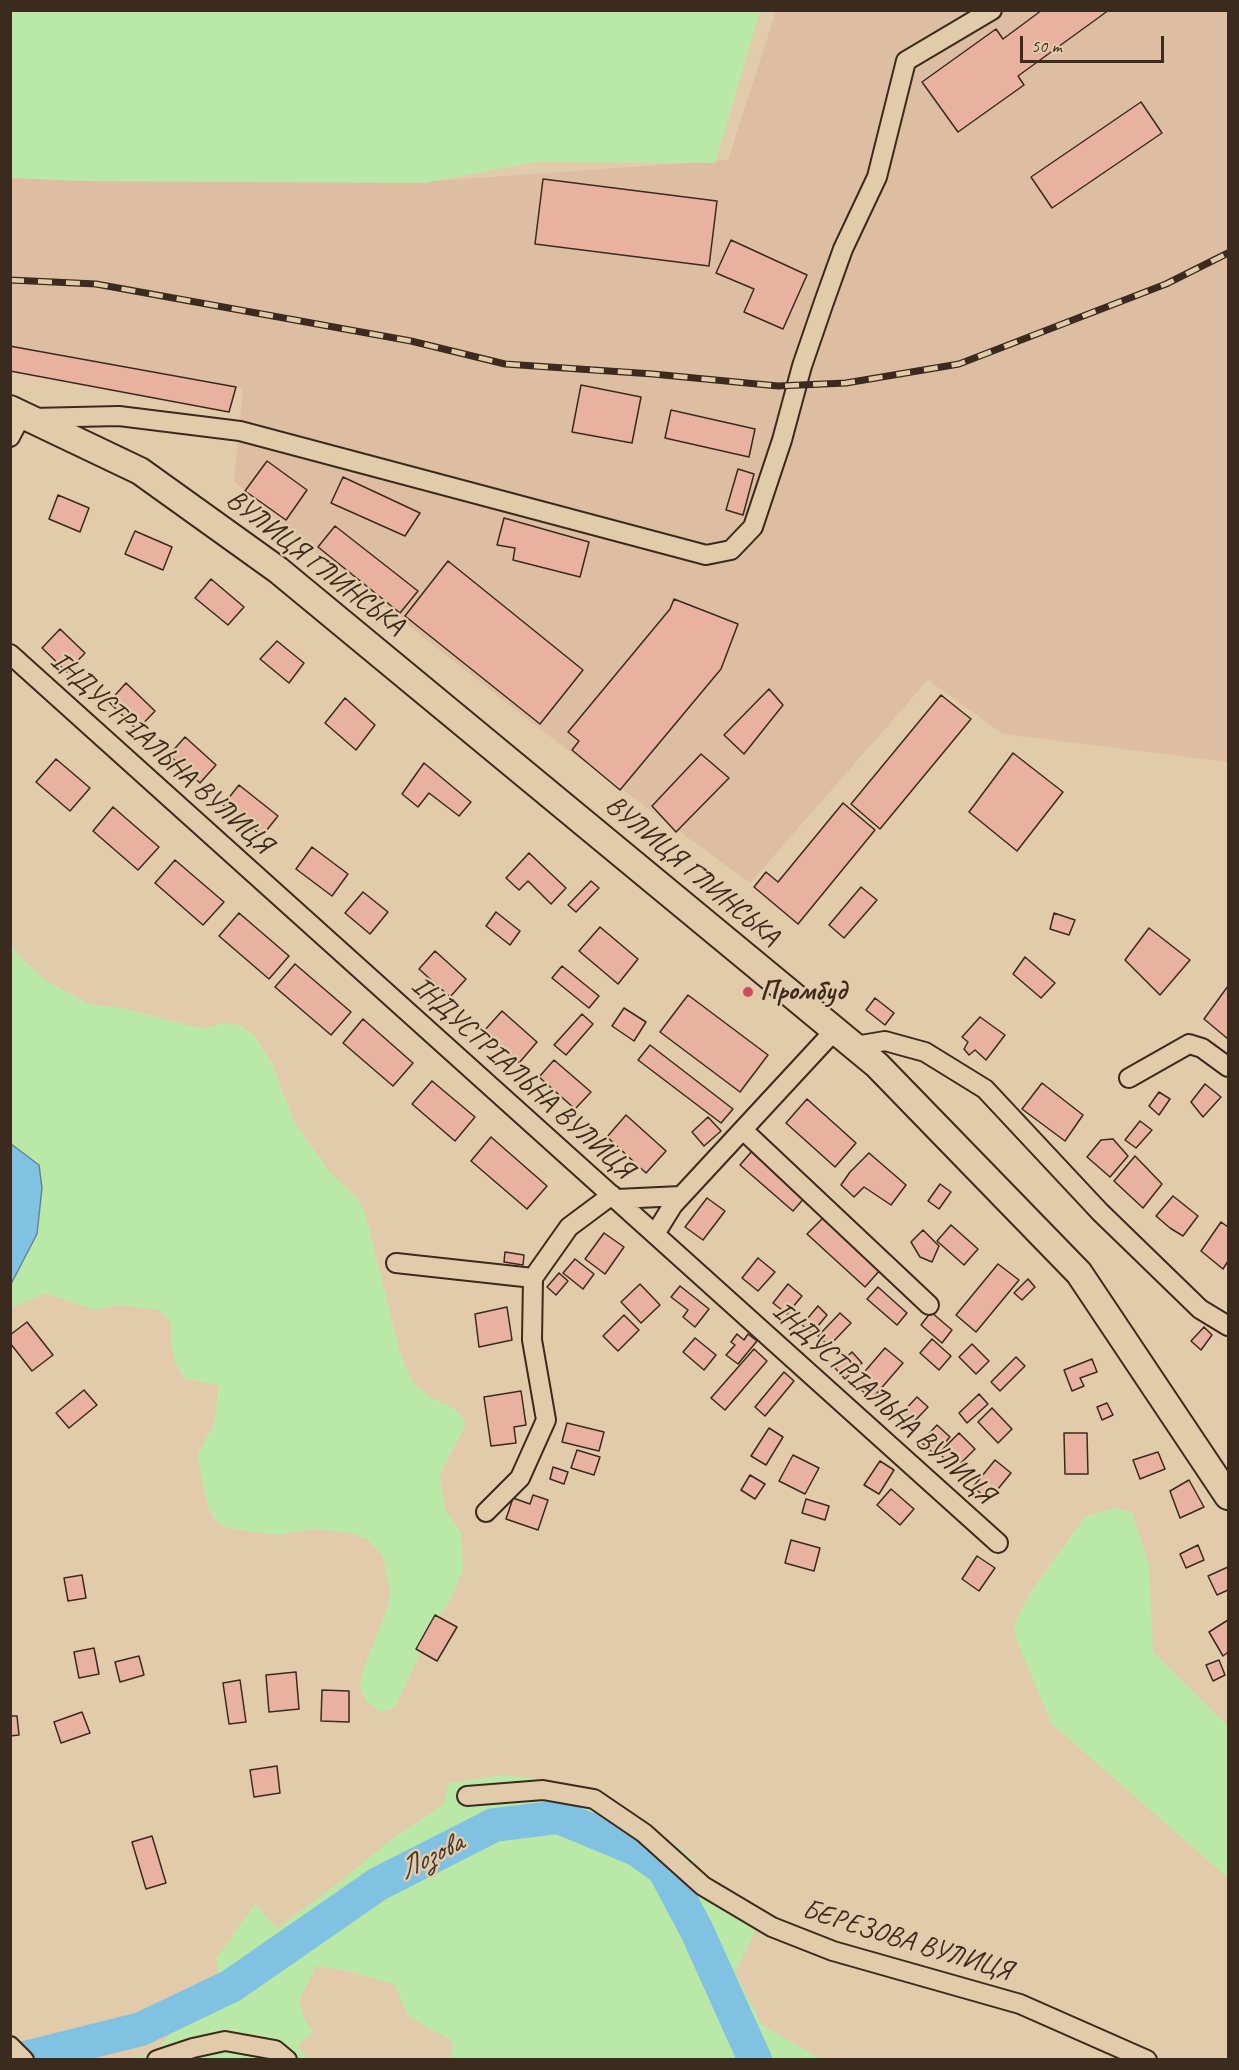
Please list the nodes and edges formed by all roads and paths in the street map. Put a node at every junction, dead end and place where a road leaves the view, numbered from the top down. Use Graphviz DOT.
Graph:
graph roads {
  1 [pos="992,10"];
  2 [pos="21,414"];
  3 [pos="10,437"];
  4 [pos="10,654"];
  5 [pos="835,1030"];
  6 [pos="855,1047"];
  7 [pos="1228,1067"];
  8 [pos="1128,1078"];
  9 [pos="743,1130"];
  10 [pos="681,1196"];
  11 [pos="614,1197"];
  12 [pos="655,1234"];
  13 [pos="396,1263"];
  14 [pos="533,1278"];
  15 [pos="928,1305"];
  16 [pos="1228,1326"];
  17 [pos="1228,1496"];
  18 [pos="486,1512"];
  19 [pos="998,1543"];
  20 [pos="467,1796"];
  21 [pos="157,2060"];
  22 [pos="287,2060"];
  23 [pos="1147,2060"];
  1 -- 2 [label="street"];
  2 -- 3 [label="street"];
  2 -- 5 [label="main road, ВУЛИЦЯ ГЛИНСЬКА"];
  4 -- 11 [label="street, ІНДУСТРІАЛЬНА ВУЛИЦЯ"];
  5 -- 6 [label="main road, ВУЛИЦЯ ГЛИНСЬКА"];
  5 -- 9 [label="street"];
  6 -- 16 [label="street"];
  6 -- 17 [label="main road, ВУЛИЦЯ ГЛИНСЬКА"];
  7 -- 8 [label="street"];
  9 -- 10 [label="street"];
  9 -- 15 [label="street"];
  10 -- 11 [label="street"];
  10 -- 12 [label="street"];
  11 -- 12 [label="street, ІНДУСТРІАЛЬНА ВУЛИЦЯ"];
  11 -- 14 [label="street"];
  12 -- 19 [label="street, ІНДУСТРІАЛЬНА ВУЛИЦЯ"];
  13 -- 14 [label="street"];
  14 -- 18 [label="street"];
  20 -- 23 [label="street, БЕРЕЗОВА ВУЛИЦЯ"];
  21 -- 22 [label="street"];
}
